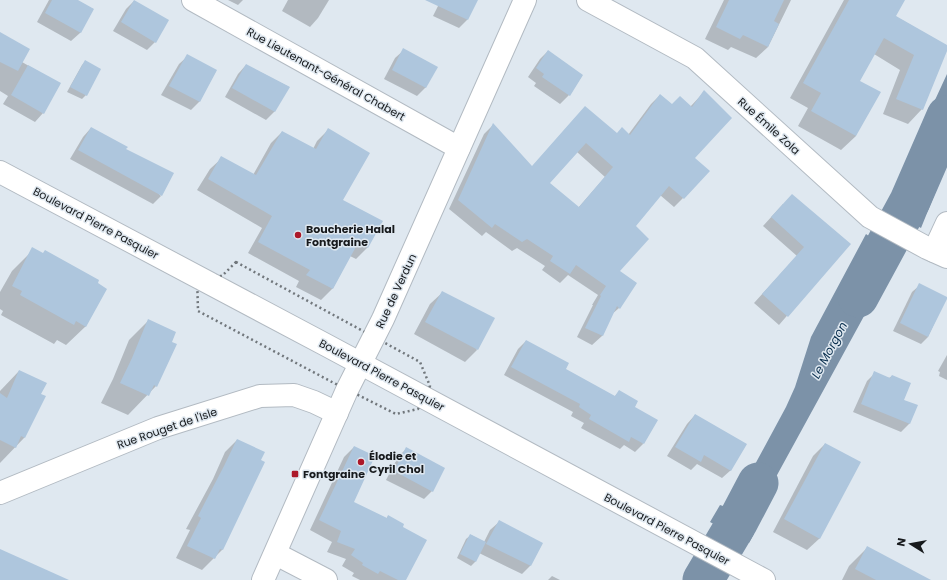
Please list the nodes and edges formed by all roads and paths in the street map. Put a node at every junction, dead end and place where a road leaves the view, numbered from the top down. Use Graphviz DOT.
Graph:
graph roads {
  1 [pos="193,0"];
  2 [pos="525,0"];
  3 [pos="588,0"];
  4 [pos="459,148"];
  5 [pos="1,176"];
  6 [pos="947,223"];
  7 [pos="936,252"];
  8 [pos="197,276"];
  9 [pos="358,328"];
  10 [pos="360,363"];
  11 [pos="332,382"];
  12 [pos="337,413"];
  13 [pos="0,493"];
  14 [pos="276,554"];
  15 [pos="264,580"];
  16 [pos="326,580"];
  17 [pos="764,580"];
  1 -- 4 [label="street, Rue Lieutenant-Général Chabert"];
  2 -- 4 [label="street, Rue de Verdun"];
  3 -- 7 [label="street, Rue Émile Zola"];
  4 -- 10 [label="street, Rue de Verdun"];
  5 -- 8 [label="street, Boulevard Pierre Pasquier"];
  6 -- 7 [label="street"];
  8 -- 9 [label="path"];
  8 -- 10 [label="street, Boulevard Pierre Pasquier"];
  8 -- 11 [label="path"];
  10 -- 12 [label="street, Rue de Verdun"];
  10 -- 17 [label="street, Boulevard Pierre Pasquier"];
  12 -- 13 [label="street, Rue Rouget de l'Isle"];
  12 -- 14 [label="street, Rue de Verdun"];
  14 -- 15 [label="street, Rue de Verdun"];
  14 -- 16 [label="street"];
}
